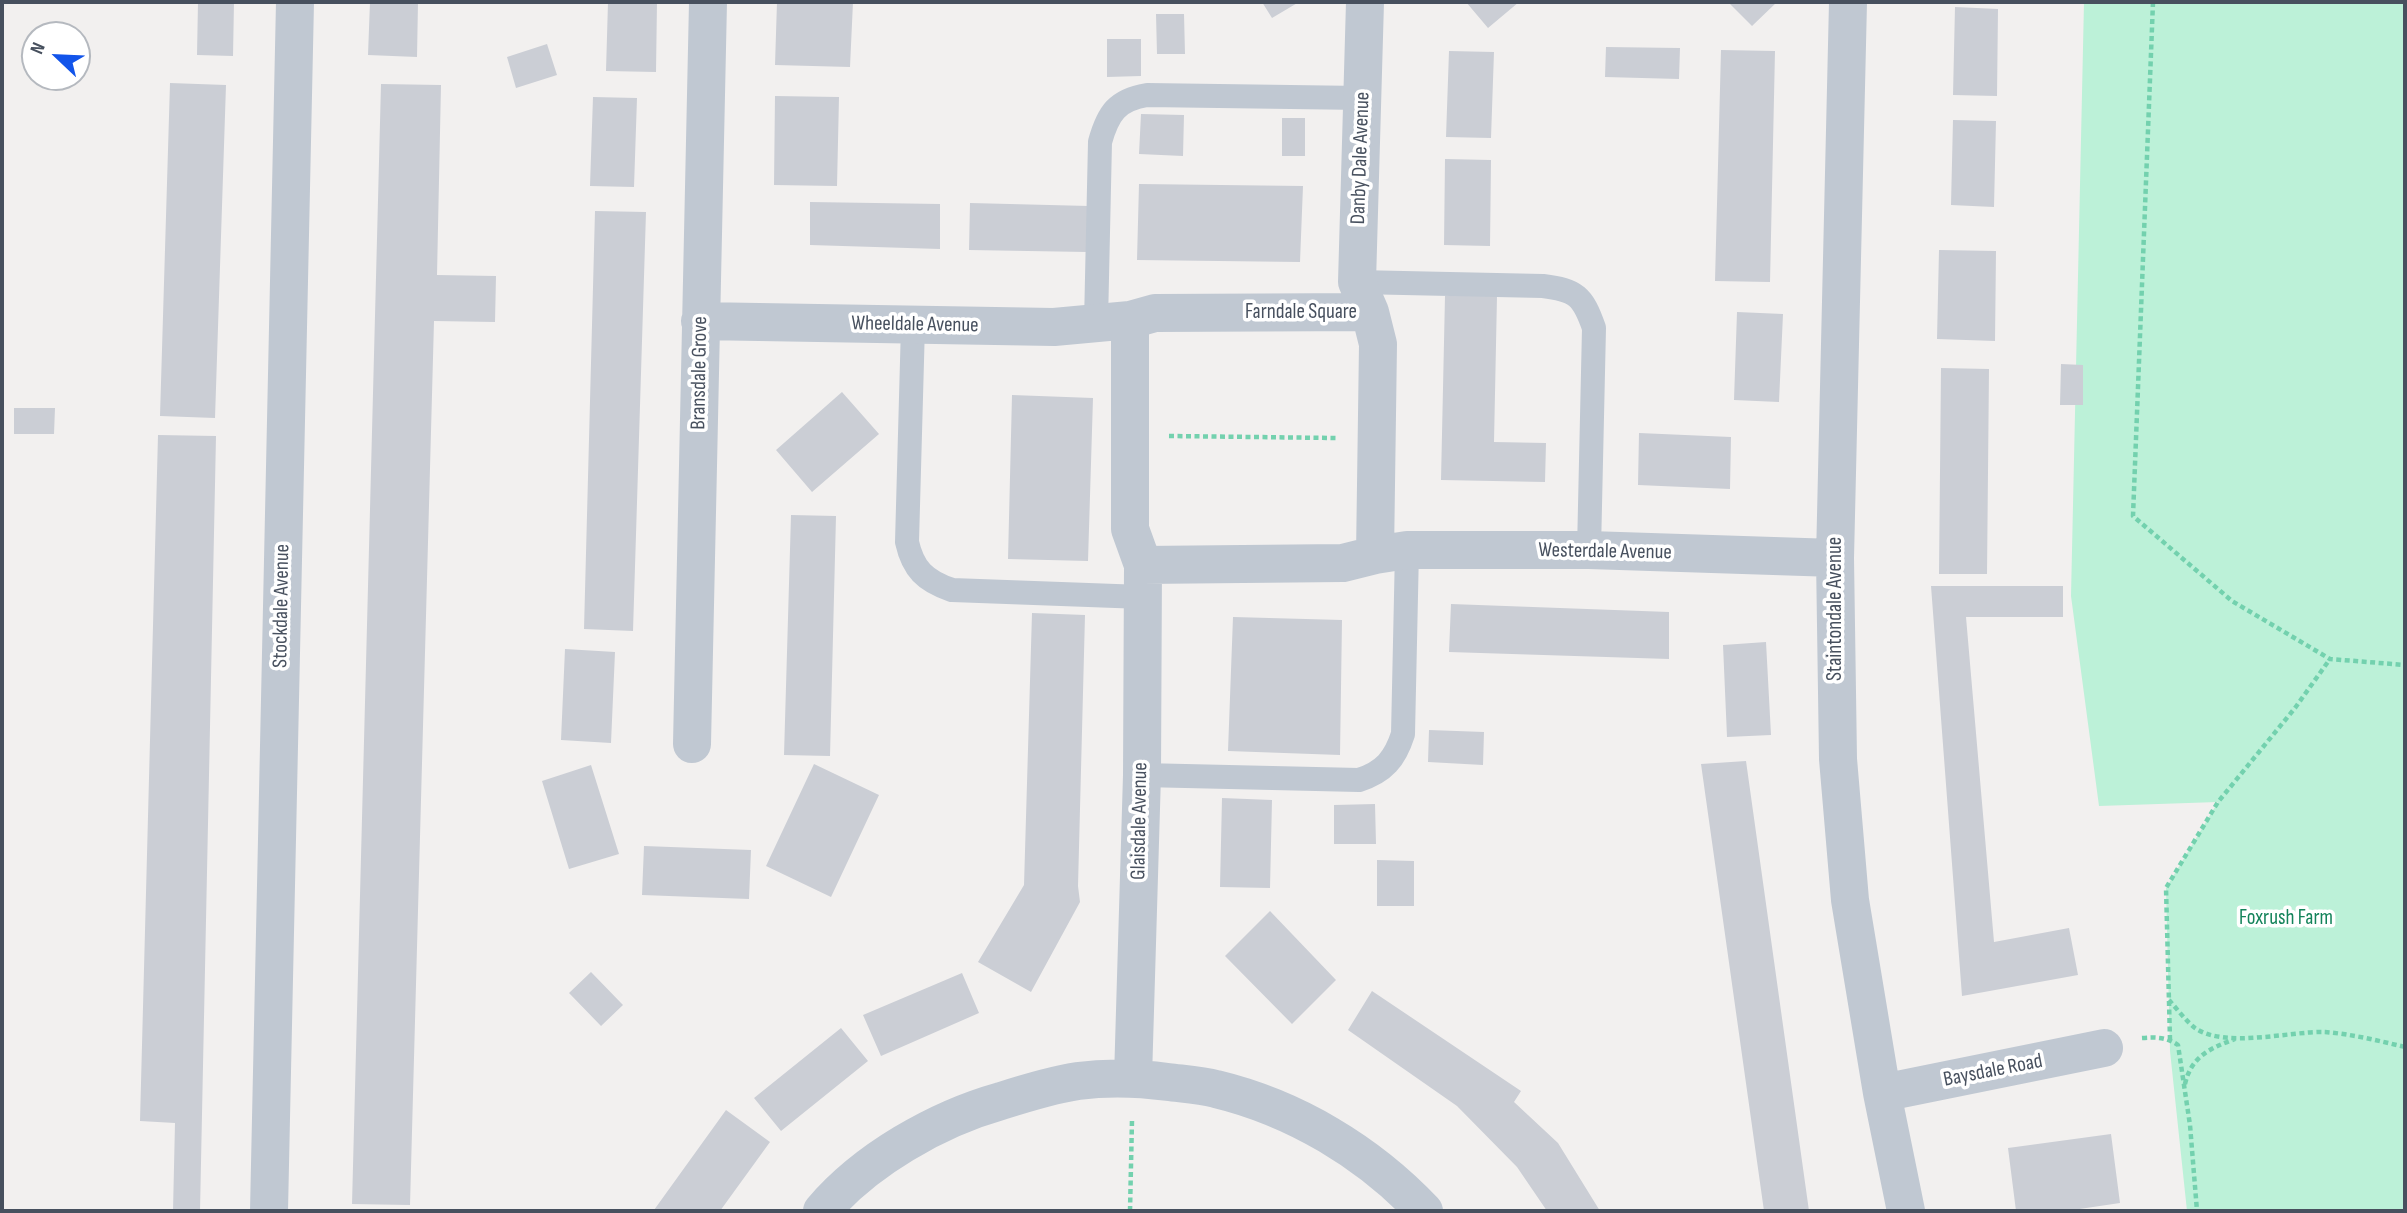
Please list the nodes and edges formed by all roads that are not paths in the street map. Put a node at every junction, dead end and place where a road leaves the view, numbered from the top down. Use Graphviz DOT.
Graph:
graph roads {
  1 [pos="295,2"];
  2 [pos="708,2"];
  3 [pos="1365,2"];
  4 [pos="1848,2"];
  5 [pos="1362,98"];
  6 [pos="1363,297"];
  7 [pos="701,321"];
  8 [pos="1113,321"];
  9 [pos="913,325"];
  10 [pos="1589,550"];
  11 [pos="1391,553"];
  12 [pos="1835,558"];
  13 [pos="1143,581"];
  14 [pos="692,744"];
  15 [pos="1142,775"];
  16 [pos="2104,1048"];
  17 [pos="1133,1078"];
  18 [pos="1882,1093"];
  19 [pos="270,1211"];
  20 [pos="822,1211"];
  21 [pos="1424,1211"];
  22 [pos="1906,1211"];
  1 -- 19 [label="street, Stockdale Avenue"];
  2 -- 7 [label="street, Bransdale Grove"];
  3 -- 5 [label="street, Danby Dale Avenue"];
  4 -- 12 [label="street, Staintondale Avenue"];
  5 -- 6 [label="street, Danby Dale Avenue"];
  5 -- 8 [label="lane"];
  6 -- 8 [label="street, Farndale Square"];
  6 -- 10 [label="lane"];
  6 -- 11 [label="street, Farndale Square"];
  7 -- 9 [label="street, Wheeldale Avenue"];
  7 -- 14 [label="street, Bransdale Grove"];
  8 -- 9 [label="street, Wheeldale Avenue"];
  8 -- 13 [label="street"];
  9 -- 13 [label="lane"];
  10 -- 11 [label="street, Westerdale Avenue"];
  10 -- 12 [label="street, Westerdale Avenue"];
  11 -- 13 [label="street"];
  11 -- 15 [label="lane"];
  12 -- 18 [label="street, Staintondale Avenue"];
  13 -- 15 [label="street, Glaisdale Avenue"];
  15 -- 17 [label="street, Glaisdale Avenue"];
  16 -- 18 [label="street, Baysdale Road"];
  17 -- 20 [label="street"];
  17 -- 21 [label="street"];
  18 -- 22 [label="street, Staintondale Avenue"];
}
